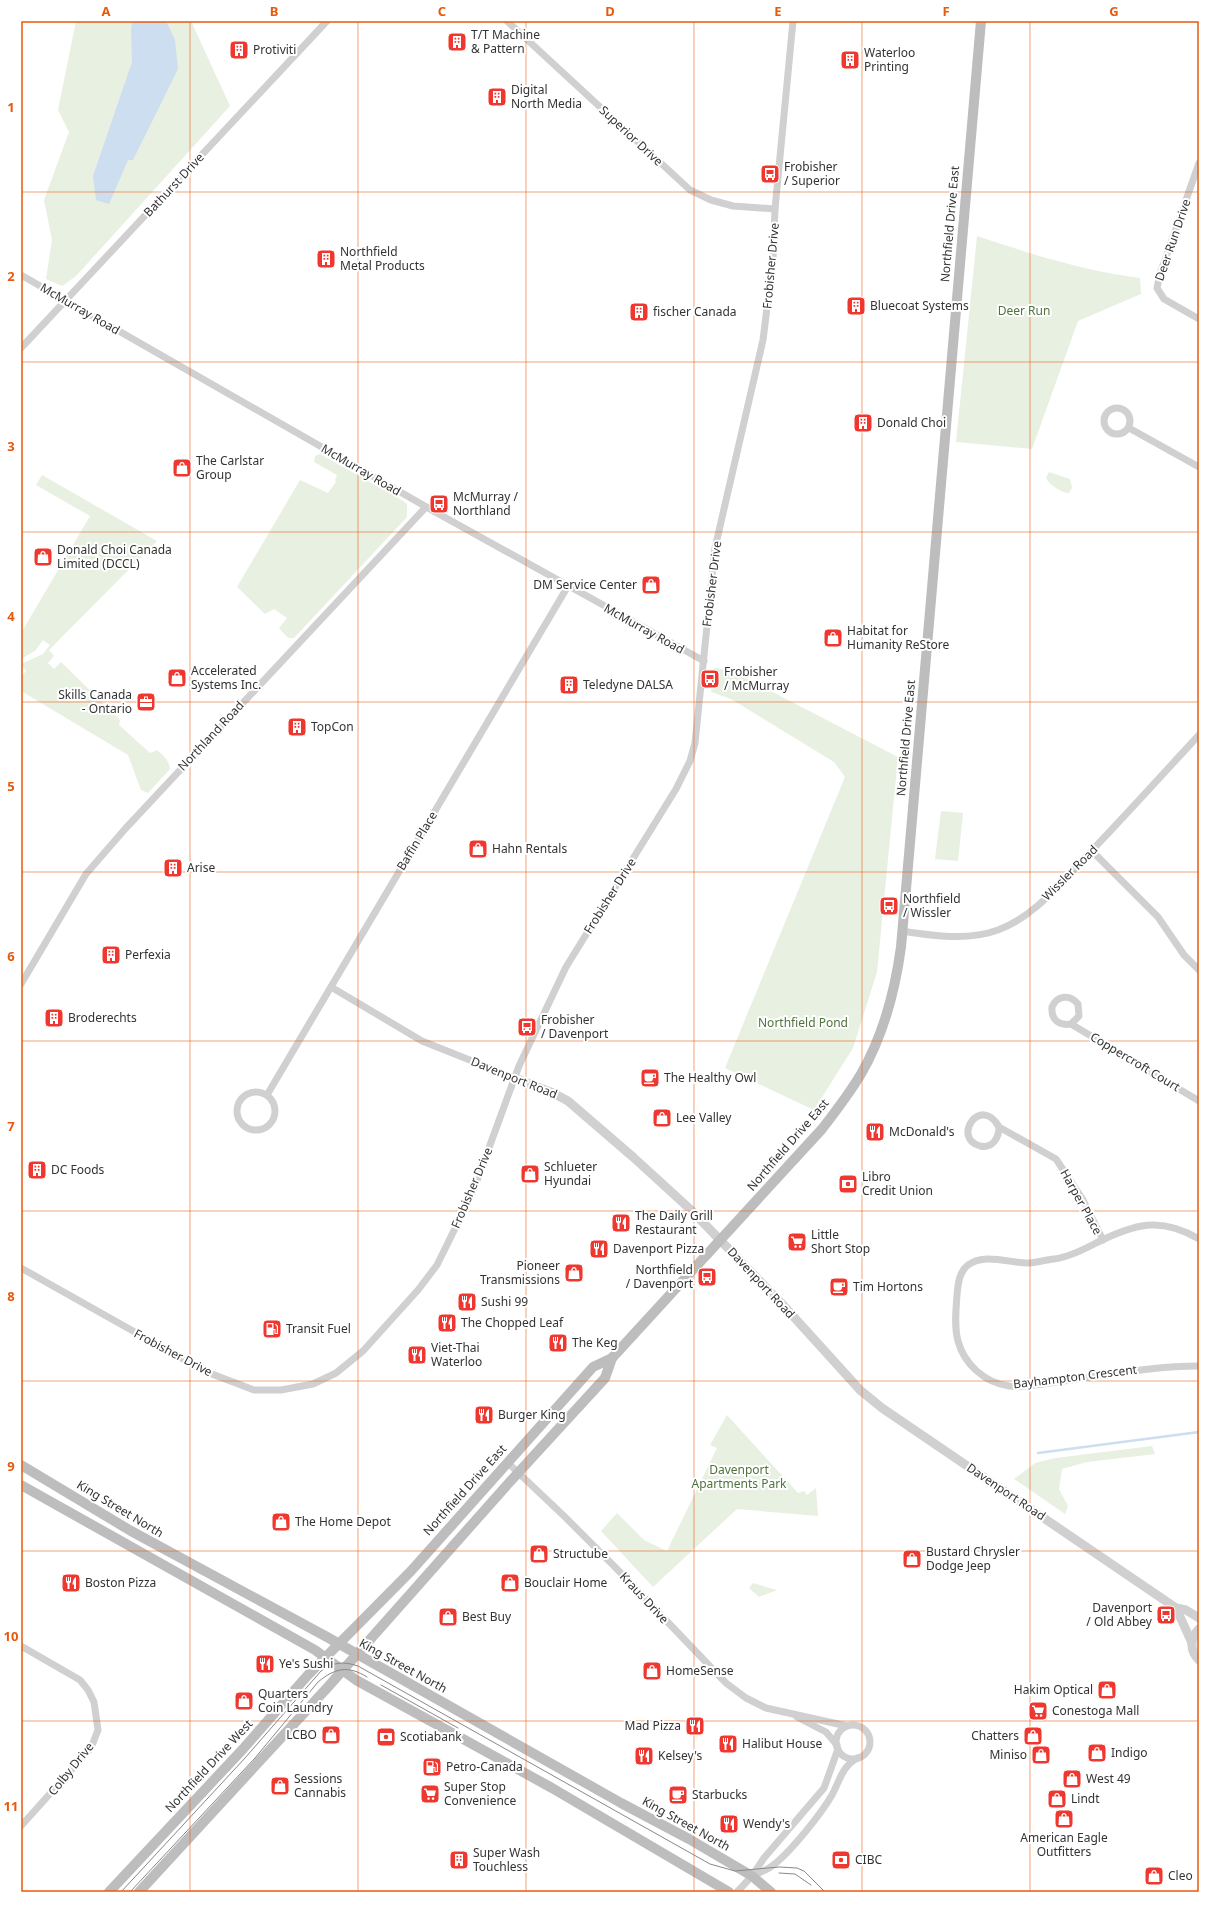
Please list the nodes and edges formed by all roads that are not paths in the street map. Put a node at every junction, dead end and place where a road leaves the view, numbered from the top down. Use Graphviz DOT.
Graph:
graph roads {
  1 [pos="327,21"];
  2 [pos="507,21"];
  3 [pos="793,21"];
  4 [pos="981,21"];
  5 [pos="1199,163"];
  6 [pos="775,210"];
  7 [pos="21,275"];
  8 [pos="65,301"];
  9 [pos="1199,319"];
  10 [pos="21,348"];
  11 [pos="1129,428"];
  12 [pos="1199,467"];
  13 [pos="426,507"];
  14 [pos="568,586"];
  15 [pos="704,661"];
  16 [pos="1199,735"];
  17 [pos="1092,851"];
  18 [pos="902,931"];
  19 [pos="1199,970"];
  20 [pos="21,984"];
  21 [pos="331,987"];
  22 [pos="1071,1024"];
  23 [pos="515,1078"];
  24 [pos="267,1095"];
  25 [pos="1199,1101"];
  26 [pos="999,1127"];
  27 [pos="720,1239"];
  28 [pos="1199,1239"];
  29 [pos="1103,1240"];
  30 [pos="21,1268"];
  31 [pos="612,1358"];
  32 [pos="1199,1366"];
  33 [pos="507,1462"];
  34 [pos="21,1465"];
  35 [pos="518,1472"];
  36 [pos="21,1485"];
  37 [pos="1176,1608"];
  38 [pos="1199,1618"];
  39 [pos="1199,1629"];
  40 [pos="1192,1643"];
  41 [pos="340,1645"];
  42 [pos="21,1646"];
  43 [pos="356,1654"];
  44 [pos="325,1657"];
  45 [pos="1199,1660"];
  46 [pos="342,1669"];
  47 [pos="793,1715"];
  48 [pos="847,1726"];
  49 [pos="837,1747"];
  50 [pos="857,1758"];
  51 [pos="21,1826"];
  52 [pos="752,1876"];
  53 [pos="109,1892"];
  54 [pos="139,1892"];
  55 [pos="729,1892"];
  56 [pos="737,1892"];
  57 [pos="771,1892"];
  1 -- 8 [label="street, Bathurst Drive"];
  2 -- 6 [label="street, Superior Drive"];
  3 -- 6 [label="street, Frobisher Drive"];
  4 -- 18 [label="main road, Northfield Drive East"];
  5 -- 9 [label="street, Deer Run Drive"];
  6 -- 15 [label="street, Frobisher Drive"];
  7 -- 8 [label="street, McMurray Road"];
  8 -- 10 [label="street, Bathurst Drive"];
  8 -- 13 [label="street, McMurray Road"];
  11 -- 12 [label="street"];
  13 -- 14 [label="street, McMurray Road"];
  13 -- 20 [label="street, Northland Road"];
  14 -- 15 [label="street, McMurray Road"];
  14 -- 21 [label="street, Baffin Place"];
  15 -- 23 [label="street, Frobisher Drive"];
  16 -- 17 [label="street, Wissler Road"];
  17 -- 18 [label="street, Wissler Road"];
  17 -- 19 [label="street"];
  18 -- 27 [label="main road, Northfield Drive East"];
  21 -- 23 [label="street, Davenport Road"];
  21 -- 24 [label="street, Baffin Place"];
  22 -- 22 [label="street, Coppercroft Court"];
  22 -- 25 [label="street, Coppercroft Court"];
  23 -- 27 [label="street, Davenport Road"];
  23 -- 30 [label="street, Frobisher Drive"];
  24 -- 24 [label="street"];
  26 -- 26 [label="street, Harper Place"];
  26 -- 29 [label="street, Harper Place"];
  27 -- 31 [label="main road, Northfield Drive East"];
  27 -- 37 [label="street, Davenport Road"];
  28 -- 29 [label="street, Bayhampton Crescent"];
  29 -- 32 [label="street, Bayhampton Crescent"];
  31 -- 33 [label="main road, Northfield Drive East"];
  31 -- 35 [label="main road, Northfield Drive East"];
  33 -- 35 [label="street, Kraus Drive"];
  33 -- 41 [label="main road, Northfield Drive East"];
  34 -- 41 [label="main road, King Street North"];
  35 -- 43 [label="main road, Northfield Drive East"];
  35 -- 47 [label="street, Kraus Drive"];
  36 -- 44 [label="main road"];
  37 -- 38 [label="street, Davenport Road"];
  37 -- 40 [label="street"];
  39 -- 40 [label="street"];
  40 -- 45 [label="street"];
  41 -- 43 [label="main road, King Street North"];
  41 -- 44 [label="main road, Northfield Drive East"];
  42 -- 51 [label="street, Colby Drive"];
  43 -- 46 [label="main road, Northfield Drive East"];
  43 -- 52 [label="main road, King Street North"];
  44 -- 46 [label="main road"];
  44 -- 53 [label="main road, Northfield Drive West"];
  46 -- 54 [label="main road"];
  46 -- 55 [label="main road"];
  47 -- 48 [label="street, Kraus Drive"];
  47 -- 49 [label="street, Kraus Drive"];
  48 -- 49 [label="street"];
  48 -- 50 [label="street"];
  49 -- 50 [label="street"];
  49 -- 52 [label="street"];
  50 -- 52 [label="street"];
  52 -- 56 [label="street"];
  52 -- 57 [label="main road, King Street North"];
}
